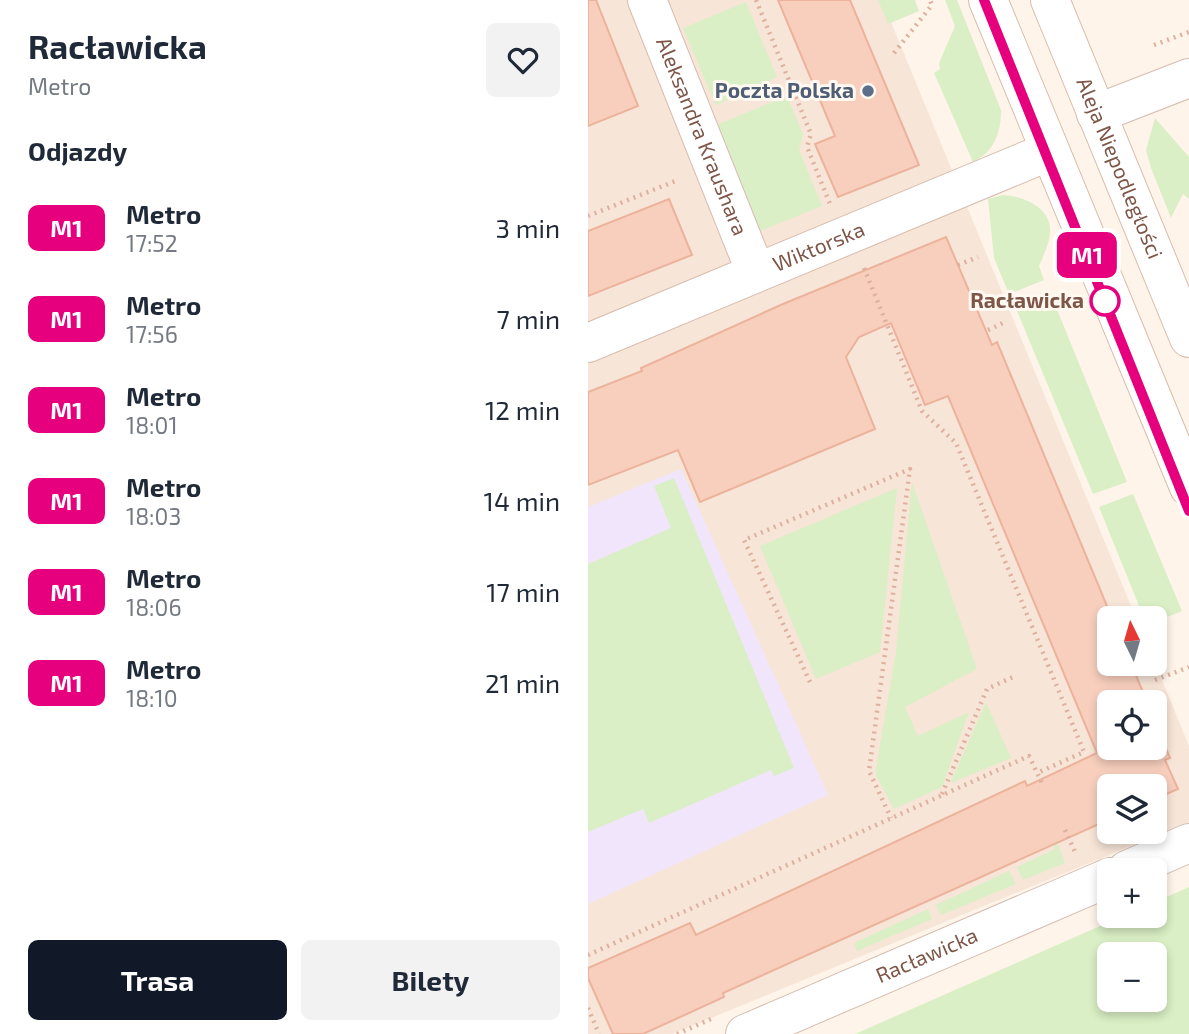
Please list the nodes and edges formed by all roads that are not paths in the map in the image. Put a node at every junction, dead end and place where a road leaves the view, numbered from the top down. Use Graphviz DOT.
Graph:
graph roads {
  1 [pos="648,0"];
  2 [pos="988,0"];
  3 [pos="1050,0"];
  4 [pos="1189,78"];
  5 [pos="1096,114"];
  6 [pos="1050,151"];
  7 [pos="756,273"];
  8 [pos="1189,338"];
  9 [pos="588,343"];
  10 [pos="1189,487"];
  11 [pos="1189,843"];
  12 [pos="1155,858"];
  13 [pos="1095,870"];
  14 [pos="745,1034"];
  1 -- 7 [label="street, Aleksandra Kraushara"];
  2 -- 6 [label="street"];
  3 -- 5 [label="street, Aleja Niepodległości"];
  4 -- 5 [label="street"];
  5 -- 8 [label="street, Aleja Niepodległości"];
  6 -- 7 [label="street, Wiktorska"];
  6 -- 10 [label="street"];
  7 -- 9 [label="street, Wiktorska"];
  11 -- 12 [label="street"];
  13 -- 14 [label="street, Racławicka"];
}
